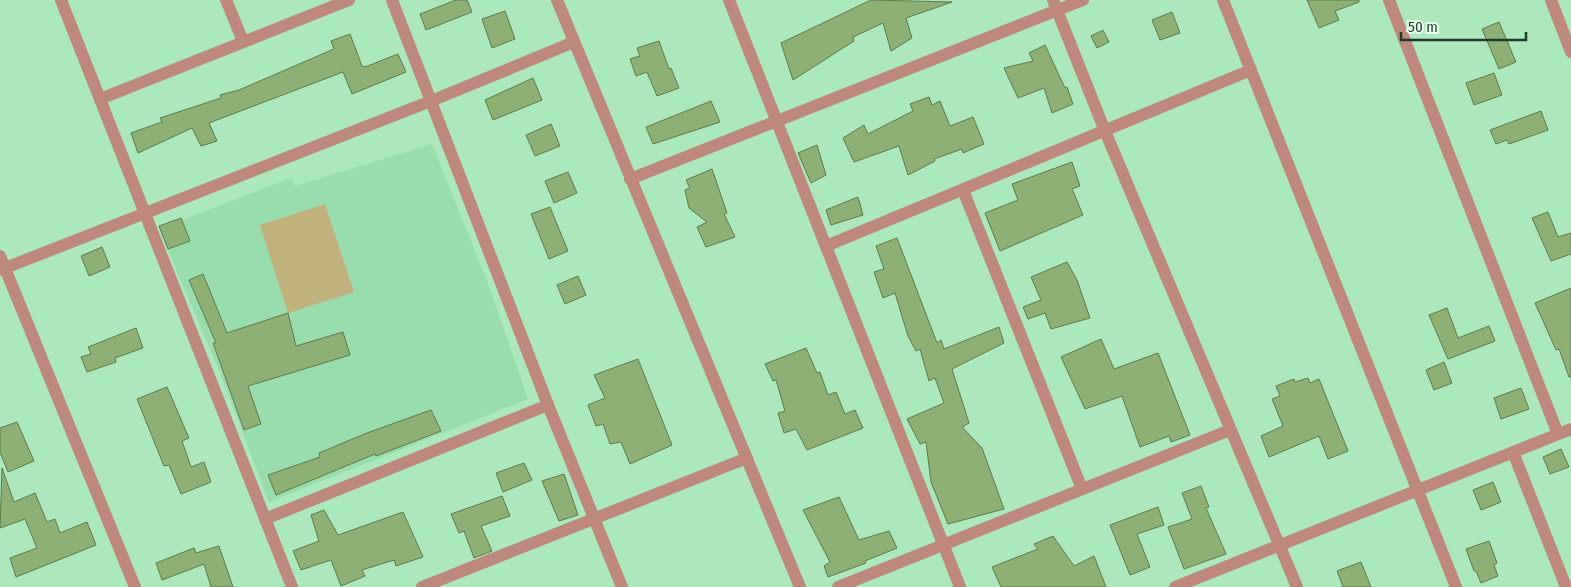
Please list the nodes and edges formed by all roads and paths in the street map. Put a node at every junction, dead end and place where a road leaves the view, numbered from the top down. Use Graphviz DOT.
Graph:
graph roads {
  1 [pos="61,0"];
  2 [pos="226,0"];
  3 [pos="349,0"];
  4 [pos="392,0"];
  5 [pos="557,0"];
  6 [pos="729,0"];
  7 [pos="1082,0"];
  8 [pos="1223,0"];
  9 [pos="1389,0"];
  10 [pos="1550,0"];
  11 [pos="1055,5"];
  12 [pos="242,41"];
  13 [pos="574,42"];
  14 [pos="1571,52"];
  15 [pos="1251,70"];
  16 [pos="100,99"];
  17 [pos="431,101"];
  18 [pos="776,121"];
  19 [pos="1105,130"];
  20 [pos="630,179"];
  21 [pos="963,190"];
  22 [pos="145,213"];
  23 [pos="826,246"];
  24 [pos="2,265"];
  25 [pos="548,405"];
  26 [pos="1571,428"];
  27 [pos="1230,430"];
  28 [pos="1558,434"];
  29 [pos="1513,452"];
  30 [pos="747,458"];
  31 [pos="1082,489"];
  32 [pos="1418,490"];
  33 [pos="594,518"];
  34 [pos="265,519"];
  35 [pos="944,545"];
  36 [pos="1280,545"];
  37 [pos="135,587"];
  38 [pos="292,587"];
  39 [pos="422,587"];
  40 [pos="622,587"];
  41 [pos="800,587"];
  42 [pos="838,587"];
  43 [pos="960,587"];
  44 [pos="1175,587"];
  45 [pos="1297,587"];
  46 [pos="1456,587"];
  47 [pos="1566,587"];
  1 -- 16 [label="street"];
  2 -- 12 [label="street"];
  3 -- 12 [label="street"];
  4 -- 17 [label="street"];
  5 -- 13 [label="street"];
  6 -- 18 [label="street"];
  7 -- 11 [label="street"];
  8 -- 15 [label="street"];
  9 -- 28 [label="street"];
  10 -- 14 [label="street"];
  11 -- 18 [label="street"];
  11 -- 19 [label="street"];
  12 -- 16 [label="street"];
  13 -- 17 [label="street"];
  13 -- 20 [label="street"];
  15 -- 19 [label="street"];
  15 -- 32 [label="street"];
  16 -- 22 [label="street"];
  17 -- 22 [label="street"];
  17 -- 25 [label="street"];
  18 -- 20 [label="street"];
  18 -- 23 [label="street"];
  19 -- 21 [label="street"];
  19 -- 27 [label="street"];
  20 -- 30 [label="street"];
  21 -- 23 [label="street"];
  21 -- 31 [label="street"];
  22 -- 24 [label="street"];
  22 -- 34 [label="street"];
  23 -- 35 [label="street"];
  24 -- 37 [label="street"];
  25 -- 33 [label="street"];
  25 -- 34 [label="street"];
  26 -- 28 [label="street"];
  27 -- 31 [label="street"];
  27 -- 36 [label="street"];
  28 -- 29 [label="street"];
  29 -- 32 [label="street"];
  29 -- 47 [label="street"];
  30 -- 33 [label="street"];
  30 -- 41 [label="street"];
  31 -- 35 [label="street"];
  32 -- 36 [label="street"];
  32 -- 46 [label="street"];
  33 -- 39 [label="street"];
  33 -- 40 [label="street"];
  34 -- 38 [label="street"];
  35 -- 42 [label="street"];
  35 -- 43 [label="street"];
  36 -- 44 [label="street"];
  36 -- 45 [label="street"];
}
